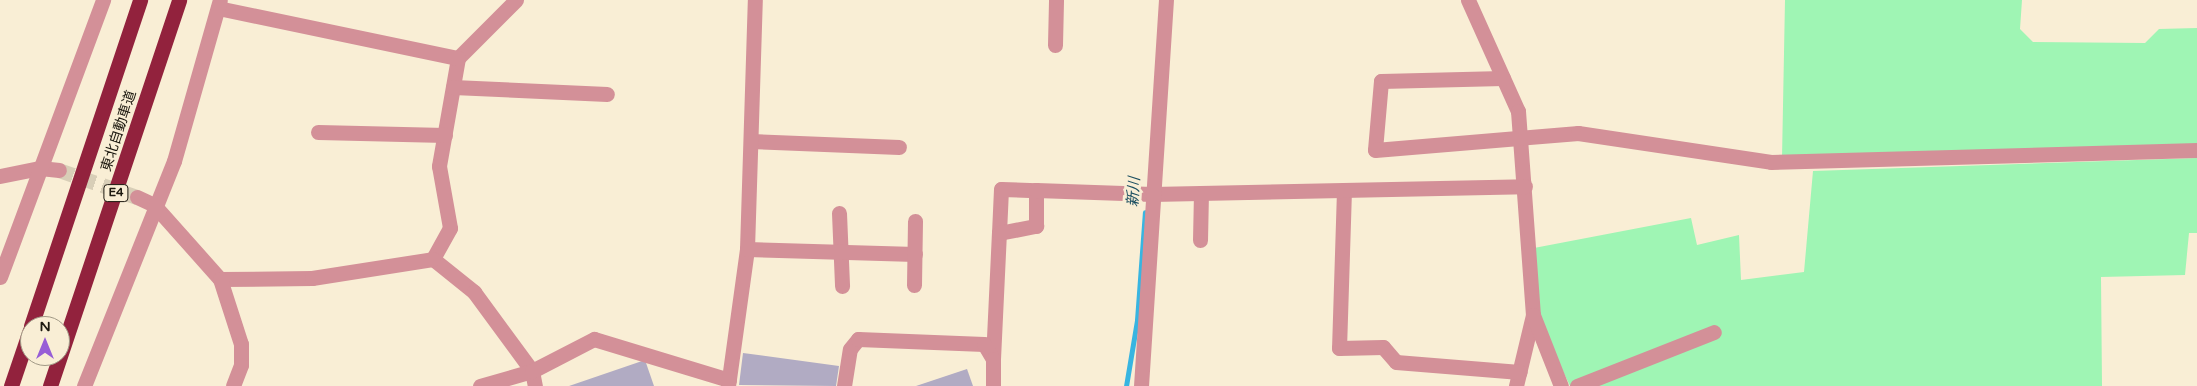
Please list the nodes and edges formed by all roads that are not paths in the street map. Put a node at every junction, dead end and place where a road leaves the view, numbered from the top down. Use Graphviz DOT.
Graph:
graph roads {
  1 [pos="103,0"];
  2 [pos="140,0"];
  3 [pos="179,0"];
  4 [pos="516,0"];
  5 [pos="755,0"];
  6 [pos="1056,0"];
  7 [pos="1166,0"];
  8 [pos="1468,0"];
  9 [pos="219,4"];
  10 [pos="1056,45"];
  11 [pos="458,58"];
  12 [pos="1503,78"];
  13 [pos="453,87"];
  14 [pos="607,94"];
  15 [pos="318,132"];
  16 [pos="445,136"];
  17 [pos="1521,140"];
  18 [pos="751,141"];
  19 [pos="899,147"];
  20 [pos="2197,150"];
  21 [pos="40,168"];
  22 [pos="59,170"];
  23 [pos="0,176"];
  24 [pos="1525,186"];
  25 [pos="1036,190"];
  26 [pos="1344,190"];
  27 [pos="1201,193"];
  28 [pos="1152,194"];
  29 [pos="137,196"];
  30 [pos="154,205"];
  31 [pos="839,213"];
  32 [pos="915,221"];
  33 [pos="999,233"];
  34 [pos="1200,240"];
  35 [pos="747,249"];
  36 [pos="841,252"];
  37 [pos="915,254"];
  38 [pos="433,260"];
  39 [pos="0,277"];
  40 [pos="220,279"];
  41 [pos="914,285"];
  42 [pos="842,286"];
  43 [pos="1533,315"];
  44 [pos="34,316"];
  45 [pos="1714,332"];
  46 [pos="20,358"];
  47 [pos="993,359"];
  48 [pos="533,378"];
  49 [pos="1518,379"];
  50 [pos="728,383"];
  51 [pos="485,385"];
  52 [pos="10,386"];
  53 [pos="50,386"];
  54 [pos="84,386"];
  55 [pos="233,386"];
  56 [pos="844,386"];
  57 [pos="993,386"];
  58 [pos="1140,386"];
  59 [pos="1561,386"];
  60 [pos="1577,386"];
  1 -- 21 [label="street"];
  2 -- 44 [label="highway, 東北自動車道"];
  3 -- 53 [label="highway, 東北自動車道 / E4"];
  4 -- 11 [label="street"];
  5 -- 18 [label="street"];
  6 -- 10 [label="street"];
  7 -- 28 [label="street"];
  8 -- 12 [label="street"];
  9 -- 11 [label="street"];
  9 -- 30 [label="street"];
  11 -- 13 [label="street"];
  12 -- 17 [label="street"];
  12 -- 17 [label="street"];
  13 -- 14 [label="street"];
  13 -- 16 [label="street"];
  15 -- 16 [label="street"];
  16 -- 38 [label="street"];
  17 -- 20 [label="street"];
  17 -- 24 [label="street"];
  18 -- 19 [label="street"];
  18 -- 35 [label="street"];
  21 -- 22 [label="street"];
  21 -- 23 [label="street"];
  21 -- 39 [label="street"];
  24 -- 26 [label="street"];
  24 -- 43 [label="street"];
  25 -- 28 [label="street"];
  25 -- 33 [label="street"];
  25 -- 33 [label="street"];
  26 -- 27 [label="street"];
  26 -- 49 [label="street"];
  27 -- 28 [label="street"];
  27 -- 34 [label="street"];
  28 -- 58 [label="street"];
  29 -- 30 [label="street"];
  30 -- 40 [label="street"];
  30 -- 54 [label="street"];
  31 -- 36 [label="street"];
  32 -- 37 [label="street"];
  33 -- 47 [label="street"];
  35 -- 36 [label="street"];
  35 -- 50 [label="street"];
  36 -- 37 [label="street"];
  36 -- 42 [label="street"];
  37 -- 41 [label="street"];
  38 -- 40 [label="street"];
  38 -- 48 [label="street"];
  40 -- 55 [label="street"];
  43 -- 49 [label="street"];
  43 -- 59 [label="street"];
  45 -- 60 [label="street"];
  46 -- 52 [label="highway"];
  47 -- 56 [label="street"];
  47 -- 57 [label="street"];
  48 -- 50 [label="street"];
  48 -- 51 [label="street"];
}
